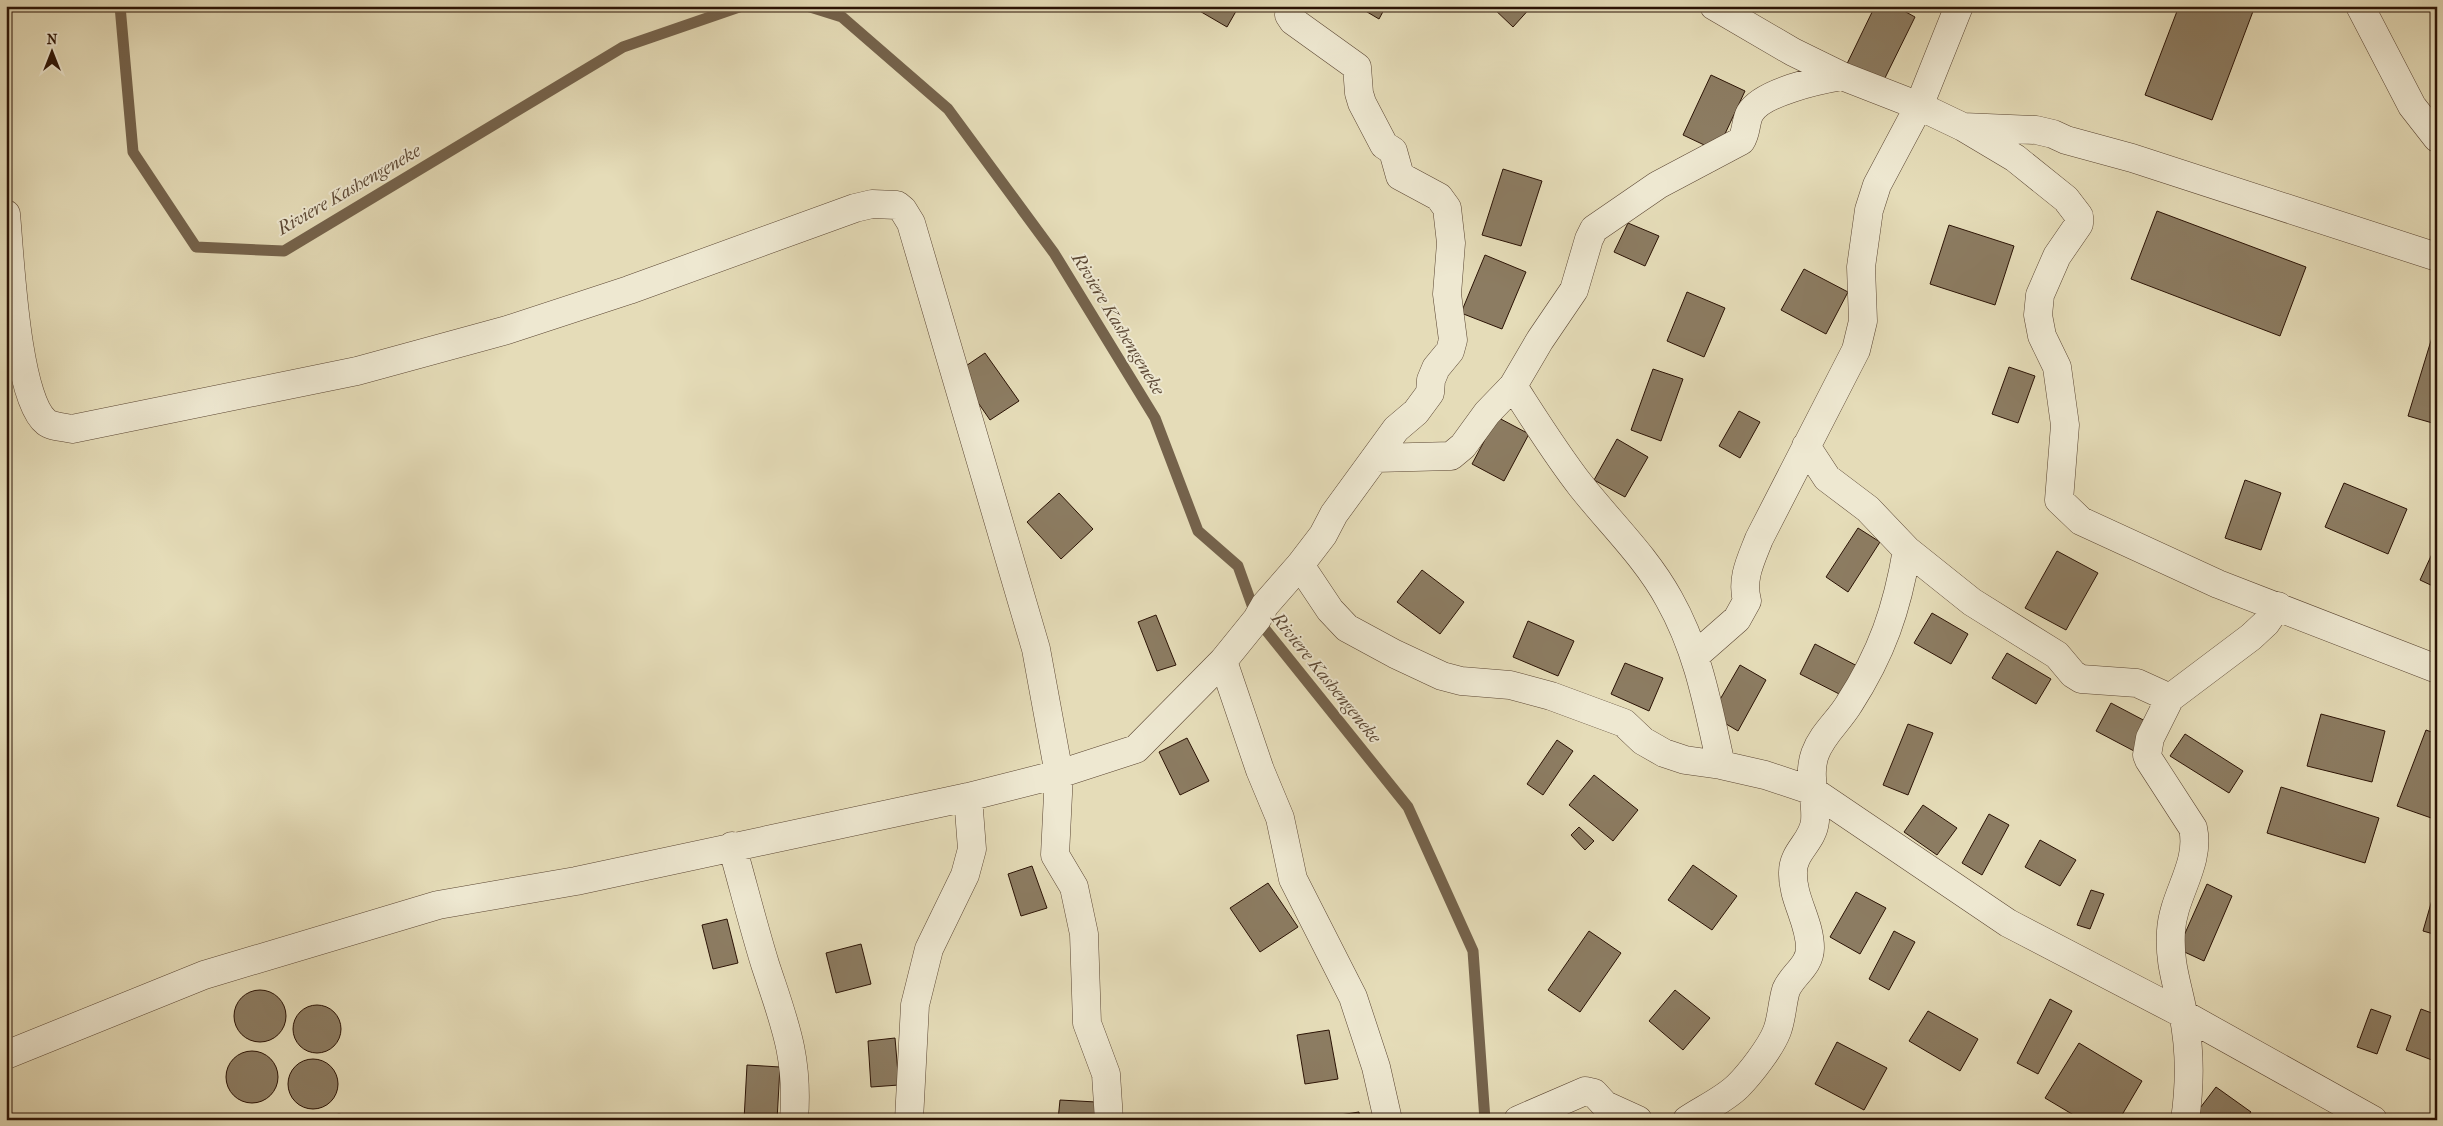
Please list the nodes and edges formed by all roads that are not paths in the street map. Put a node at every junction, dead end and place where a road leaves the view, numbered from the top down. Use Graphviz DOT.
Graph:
graph roads {
  1 [pos="1291,6"];
  2 [pos="1714,6"];
  3 [pos="1959,6"];
  4 [pos="2360,6"];
  5 [pos="1842,76"];
  6 [pos="1919,106"];
  7 [pos="1963,127"];
  8 [pos="2437,138"];
  9 [pos="6,214"];
  10 [pos="2437,257"];
  11 [pos="1513,386"];
  12 [pos="1806,446"];
  13 [pos="1376,458"];
  14 [pos="1907,550"];
  15 [pos="1300,566"];
  16 [pos="2278,606"];
  17 [pos="1696,655"];
  18 [pos="1223,661"];
  19 [pos="2437,669"];
  20 [pos="2170,698"];
  21 [pos="1721,765"];
  22 [pos="1059,774"];
  23 [pos="1813,791"];
  24 [pos="968,797"];
  25 [pos="732,846"];
  26 [pos="2183,1014"];
  27 [pos="6,1055"];
  28 [pos="794,1120"];
  29 [pos="909,1120"];
  30 [pos="1109,1120"];
  31 [pos="1388,1120"];
  32 [pos="1518,1120"];
  33 [pos="1638,1120"];
  34 [pos="1688,1120"];
  35 [pos="2185,1120"];
  36 [pos="2373,1120"];
  1 -- 13 [label="street"];
  2 -- 5 [label="street"];
  3 -- 6 [label="street"];
  4 -- 8 [label="street"];
  5 -- 6 [label="street"];
  5 -- 11 [label="street"];
  6 -- 7 [label="street"];
  6 -- 12 [label="street"];
  7 -- 10 [label="street"];
  7 -- 16 [label="street"];
  9 -- 22 [label="street"];
  11 -- 13 [label="street"];
  11 -- 17 [label="street"];
  12 -- 14 [label="street"];
  12 -- 17 [label="street"];
  13 -- 15 [label="street"];
  14 -- 20 [label="street"];
  14 -- 23 [label="street"];
  15 -- 18 [label="street"];
  15 -- 21 [label="street"];
  16 -- 19 [label="street"];
  16 -- 20 [label="street"];
  17 -- 21 [label="street"];
  18 -- 22 [label="street"];
  18 -- 31 [label="street"];
  20 -- 26 [label="street"];
  21 -- 23 [label="street"];
  22 -- 24 [label="street"];
  22 -- 30 [label="street"];
  23 -- 26 [label="street"];
  23 -- 34 [label="street"];
  24 -- 25 [label="street"];
  24 -- 29 [label="street"];
  25 -- 27 [label="street"];
  25 -- 28 [label="street"];
  26 -- 35 [label="street"];
  26 -- 36 [label="street"];
  32 -- 33 [label="street"];
}
